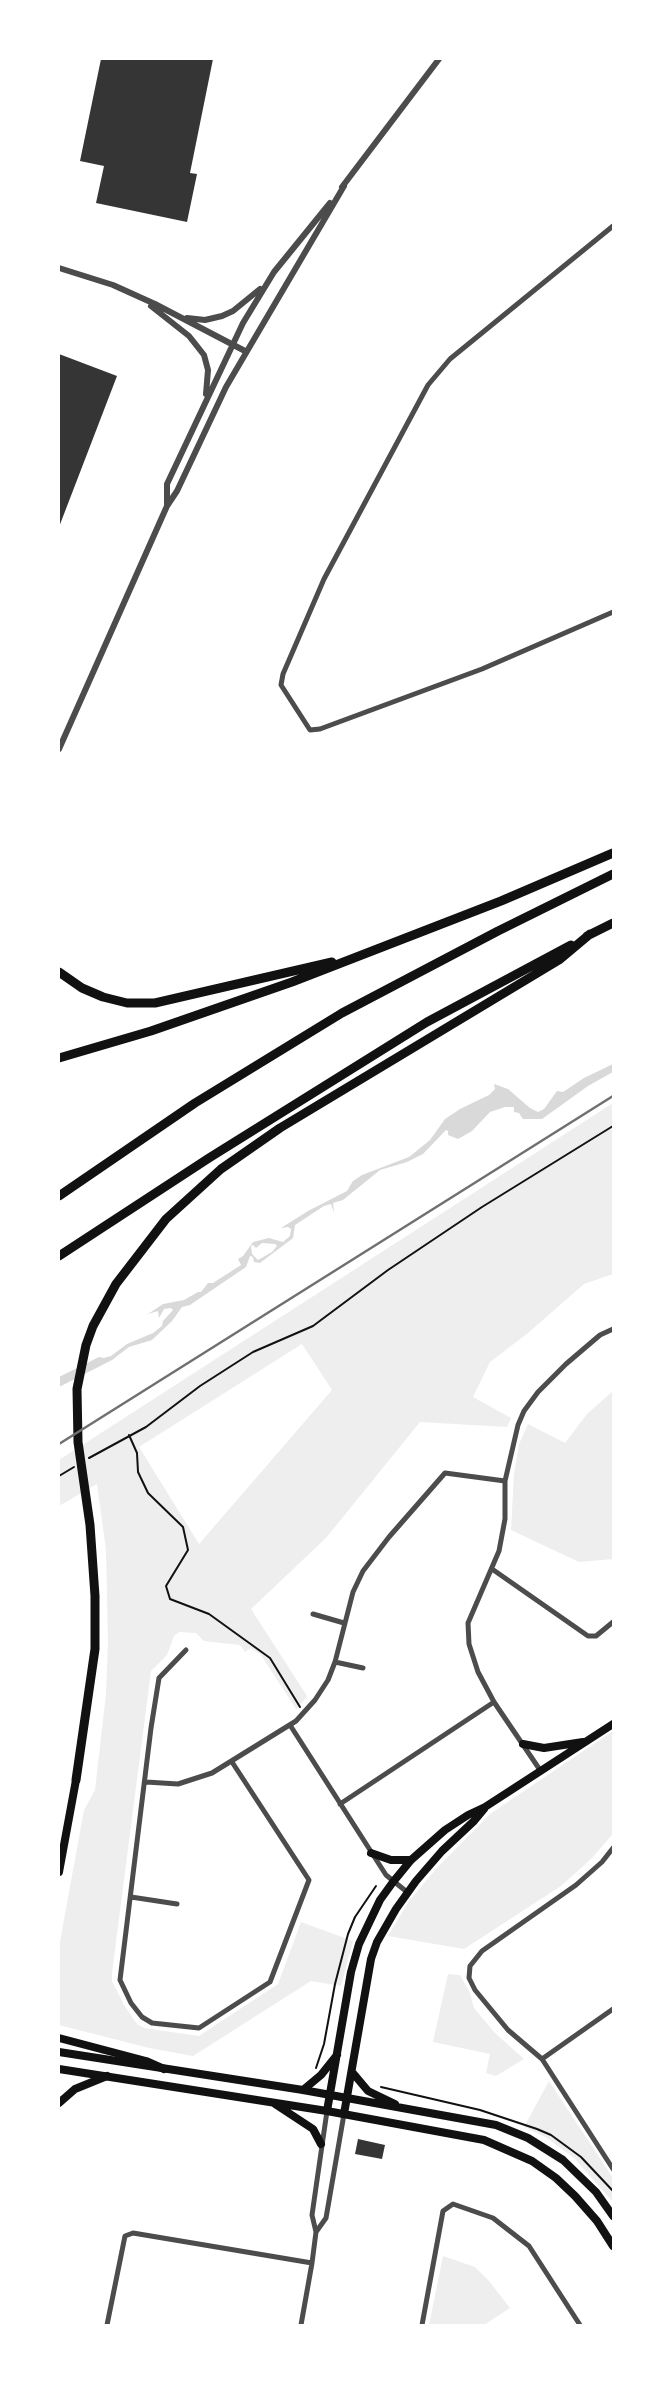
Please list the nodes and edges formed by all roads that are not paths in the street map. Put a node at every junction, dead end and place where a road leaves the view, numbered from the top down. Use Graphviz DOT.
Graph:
graph roads {
  1 [pos="439,59"];
  2 [pos="344,186"];
  3 [pos="612,229"];
  4 [pos="59,268"];
  5 [pos="265,286"];
  6 [pos="137,296"];
  7 [pos="181,317"];
  8 [pos="232,343"];
  9 [pos="245,351"];
  10 [pos="206,398"];
  11 [pos="167,506"];
  12 [pos="613,612"];
  13 [pos="59,749"];
  14 [pos="613,853"];
  15 [pos="613,874"];
  16 [pos="613,922"];
  17 [pos="590,934"];
  18 [pos="381,948"];
  19 [pos="59,972"];
  20 [pos="59,1058"];
  21 [pos="59,1196"];
  22 [pos="59,1256"];
  23 [pos="613,1329"];
  24 [pos="505,1481"];
  25 [pos="492,1568"];
  26 [pos="313,1614"];
  27 [pos="613,1622"];
  28 [pos="344,1623"];
  29 [pos="186,1650"];
  30 [pos="335,1662"];
  31 [pos="363,1668"];
  32 [pos="494,1702"];
  33 [pos="613,1724"];
  34 [pos="290,1725"];
  35 [pos="587,1741"];
  36 [pos="524,1744"];
  37 [pos="232,1762"];
  38 [pos="540,1770"];
  39 [pos="76,1780"];
  40 [pos="146,1782"];
  41 [pos="340,1804"];
  42 [pos="485,1807"];
  43 [pos="613,1848"];
  44 [pos="371,1853"];
  45 [pos="411,1860"];
  46 [pos="59,1872"];
  47 [pos="393,1882"];
  48 [pos="407,1892"];
  49 [pos="131,1897"];
  50 [pos="177,1904"];
  51 [pos="613,2009"];
  52 [pos="59,2038"];
  53 [pos="59,2052"];
  54 [pos="338,2053"];
  55 [pos="542,2058"];
  56 [pos="59,2069"];
  57 [pos="164,2069"];
  58 [pos="352,2072"];
  59 [pos="107,2076"];
  60 [pos="303,2090"];
  61 [pos="330,2096"];
  62 [pos="346,2099"];
  63 [pos="272,2102"];
  64 [pos="59,2103"];
  65 [pos="404,2108"];
  66 [pos="327,2111"];
  67 [pos="344,2114"];
  68 [pos="322,2144"];
  69 [pos="613,2169"];
  70 [pos="613,2216"];
  71 [pos="316,2232"];
  72 [pos="613,2246"];
  73 [pos="312,2263"];
  74 [pos="107,2325"];
  75 [pos="301,2325"];
  76 [pos="422,2325"];
  77 [pos="579,2325"];
  1 -- 2 [label="street"];
  2 -- 5 [label="street"];
  2 -- 9 [label="street"];
  3 -- 12 [label="street"];
  4 -- 6 [label="street"];
  5 -- 7 [label="street"];
  5 -- 8 [label="street"];
  6 -- 7 [label="street"];
  6 -- 10 [label="street"];
  7 -- 8 [label="street"];
  8 -- 9 [label="street"];
  8 -- 10 [label="street"];
  9 -- 11 [label="street"];
  10 -- 11 [label="street"];
  11 -- 13 [label="street"];
  14 -- 18 [label="highway"];
  15 -- 21 [label="highway"];
  16 -- 17 [label="highway"];
  17 -- 22 [label="highway"];
  17 -- 39 [label="highway"];
  18 -- 19 [label="highway"];
  18 -- 20 [label="highway"];
  23 -- 24 [label="street"];
  24 -- 25 [label="street"];
  24 -- 28 [label="street"];
  25 -- 27 [label="street"];
  25 -- 32 [label="street"];
  26 -- 28 [label="street"];
  28 -- 30 [label="street"];
  29 -- 40 [label="street"];
  30 -- 31 [label="street"];
  30 -- 34 [label="street"];
  32 -- 36 [label="street"];
  32 -- 41 [label="street"];
  33 -- 35 [label="main road"];
  34 -- 37 [label="street"];
  34 -- 41 [label="street"];
  35 -- 36 [label="main road"];
  35 -- 38 [label="main road"];
  36 -- 38 [label="street"];
  37 -- 40 [label="street"];
  37 -- 49 [label="street"];
  38 -- 42 [label="main road"];
  39 -- 46 [label="main road"];
  40 -- 49 [label="street"];
  41 -- 44 [label="street"];
  42 -- 45 [label="main road"];
  42 -- 48 [label="main road"];
  43 -- 55 [label="street"];
  44 -- 45 [label="main road"];
  44 -- 47 [label="street"];
  45 -- 47 [label="main road"];
  47 -- 48 [label="street"];
  47 -- 54 [label="main road"];
  48 -- 58 [label="main road"];
  49 -- 50 [label="street"];
  51 -- 55 [label="street"];
  52 -- 57 [label="main road"];
  53 -- 57 [label="main road"];
  54 -- 60 [label="main road"];
  54 -- 61 [label="main road"];
  55 -- 69 [label="street"];
  56 -- 59 [label="main road"];
  57 -- 60 [label="main road"];
  58 -- 62 [label="main road"];
  58 -- 65 [label="main road"];
  59 -- 63 [label="main road"];
  59 -- 64 [label="main road"];
  60 -- 61 [label="main road"];
  61 -- 62 [label="main road"];
  61 -- 66 [label="main road"];
  62 -- 65 [label="main road"];
  62 -- 67 [label="main road"];
  63 -- 66 [label="main road"];
  63 -- 68 [label="main road"];
  65 -- 70 [label="main road"];
  66 -- 67 [label="main road"];
  66 -- 68 [label="street"];
  67 -- 71 [label="street"];
  67 -- 72 [label="main road"];
  68 -- 71 [label="street"];
  71 -- 73 [label="street"];
  73 -- 74 [label="street"];
  73 -- 75 [label="street"];
  76 -- 77 [label="street"];
}
